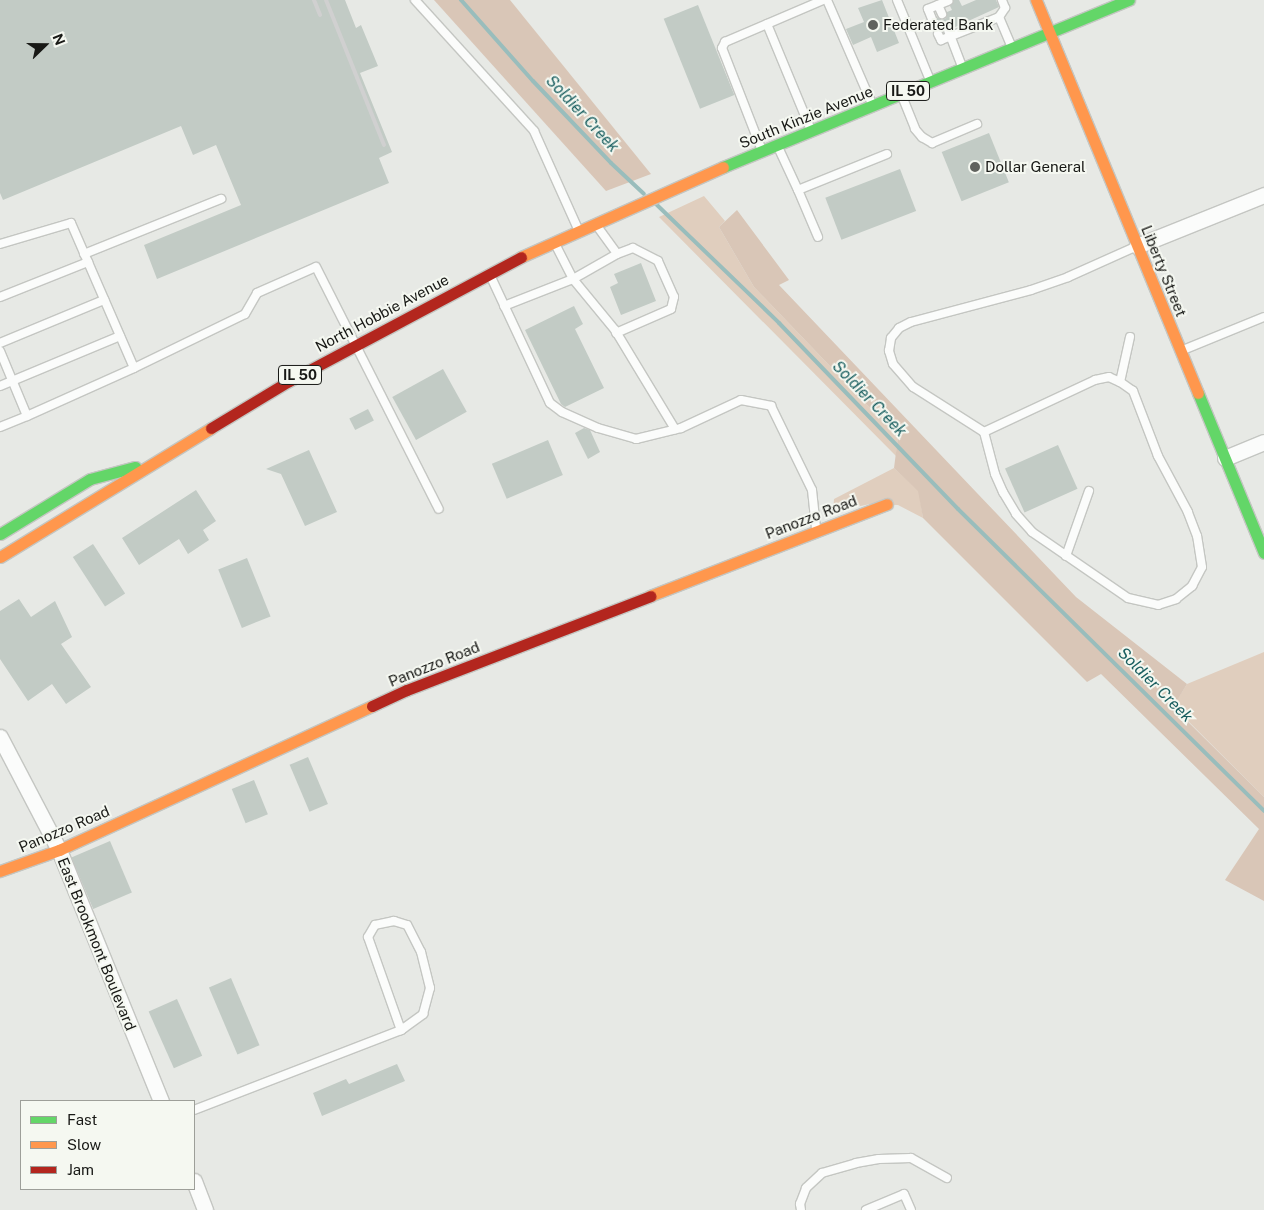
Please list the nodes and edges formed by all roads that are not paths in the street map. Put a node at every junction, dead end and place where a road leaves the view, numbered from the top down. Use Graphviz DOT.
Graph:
graph roads {
  1 [pos="415,0"];
  2 [pos="823,0"];
  3 [pos="827,0"];
  4 [pos="897,0"];
  5 [pos="1002,0"];
  6 [pos="1036,0"];
  7 [pos="1129,0"];
  8 [pos="948,1"];
  9 [pos="938,5"];
  10 [pos="942,14"];
  11 [pos="998,17"];
  12 [pos="932,19"];
  13 [pos="767,24"];
  14 [pos="950,33"];
  15 [pos="1050,33"];
  16 [pos="938,34"];
  17 [pos="1012,48"];
  18 [pos="964,68"];
  19 [pos="931,82"];
  20 [pos="901,94"];
  21 [pos="872,106"];
  22 [pos="977,124"];
  23 [pos="812,131"];
  24 [pos="778,146"];
  25 [pos="763,152"];
  26 [pos="886,154"];
  27 [pos="688,182"];
  28 [pos="798,190"];
  29 [pos="1264,195"];
  30 [pos="221,199"];
  31 [pos="595,224"];
  32 [pos="578,231"];
  33 [pos="818,237"];
  34 [pos="554,242"];
  35 [pos="0,244"];
  36 [pos="1137,246"];
  37 [pos="84,254"];
  38 [pos="617,254"];
  39 [pos="88,262"];
  40 [pos="488,272"];
  41 [pos="573,278"];
  42 [pos="0,297"];
  43 [pos="104,300"];
  44 [pos="504,306"];
  45 [pos="1264,317"];
  46 [pos="616,333"];
  47 [pos="120,336"];
  48 [pos="1130,337"];
  49 [pos="0,343"];
  50 [pos="356,344"];
  51 [pos="1181,351"];
  52 [pos="0,352"];
  53 [pos="134,368"];
  54 [pos="12,380"];
  55 [pos="1120,382"];
  56 [pos="0,386"];
  57 [pos="27,416"];
  58 [pos="0,427"];
  59 [pos="675,429"];
  60 [pos="984,432"];
  61 [pos="1264,442"];
  62 [pos="1225,458"];
  63 [pos="154,463"];
  64 [pos="1089,491"];
  65 [pos="887,504"];
  66 [pos="439,509"];
  67 [pos="816,531"];
  68 [pos="0,534"];
  69 [pos="1264,553"];
  70 [pos="1066,556"];
  71 [pos="0,557"];
  72 [pos="0,737"];
  73 [pos="59,850"];
  74 [pos="0,871"];
  75 [pos="401,1030"];
  76 [pos="161,1100"];
  77 [pos="195,1110"];
  78 [pos="947,1178"];
  79 [pos="195,1183"];
  80 [pos="206,1210"];
  81 [pos="800,1210"];
  82 [pos="866,1210"];
  83 [pos="911,1210"];
  1 -- 32 [label="lane"];
  2 -- 13 [label="lane"];
  3 -- 21 [label="lane"];
  4 -- 19 [label="lane"];
  5 -- 11 [label="lane"];
  6 -- 15 [label="street, Liberty Street"];
  7 -- 15 [label="street, South Kinzie Avenue / IL 50"];
  8 -- 9 [label="lane"];
  9 -- 10 [label="lane"];
  9 -- 12 [label="lane"];
  11 -- 14 [label="lane"];
  11 -- 17 [label="lane"];
  13 -- 23 [label="lane"];
  13 -- 25 [label="lane"];
  14 -- 16 [label="lane"];
  14 -- 18 [label="lane"];
  15 -- 17 [label="street, South Kinzie Avenue / IL 50"];
  15 -- 36 [label="street, Liberty Street"];
  17 -- 18 [label="street, South Kinzie Avenue / IL 50"];
  18 -- 19 [label="street, South Kinzie Avenue / IL 50"];
  19 -- 20 [label="street, South Kinzie Avenue / IL 50"];
  20 -- 21 [label="street, South Kinzie Avenue / IL 50"];
  20 -- 22 [label="lane"];
  21 -- 23 [label="street, South Kinzie Avenue / IL 50"];
  23 -- 24 [label="street, South Kinzie Avenue / IL 50"];
  24 -- 25 [label="street, South Kinzie Avenue / IL 50"];
  24 -- 28 [label="lane"];
  25 -- 27 [label="street, South Kinzie Avenue / IL 50"];
  26 -- 28 [label="lane"];
  27 -- 31 [label="street, North Hobbie Avenue / IL 50"];
  28 -- 33 [label="lane"];
  29 -- 36 [label="street"];
  30 -- 37 [label="lane"];
  31 -- 32 [label="street, North Hobbie Avenue / IL 50"];
  31 -- 38 [label="lane"];
  32 -- 34 [label="street, North Hobbie Avenue / IL 50"];
  34 -- 40 [label="street, North Hobbie Avenue / IL 50"];
  34 -- 41 [label="lane"];
  35 -- 37 [label="lane"];
  36 -- 51 [label="street, Liberty Street"];
  36 -- 60 [label="lane"];
  37 -- 39 [label="lane"];
  38 -- 41 [label="lane"];
  38 -- 46 [label="lane"];
  39 -- 42 [label="lane"];
  39 -- 43 [label="lane"];
  40 -- 44 [label="lane"];
  40 -- 50 [label="street, North Hobbie Avenue / IL 50"];
  41 -- 44 [label="lane"];
  41 -- 46 [label="lane"];
  43 -- 47 [label="lane"];
  43 -- 49 [label="lane"];
  44 -- 59 [label="lane"];
  45 -- 51 [label="lane"];
  46 -- 59 [label="lane"];
  47 -- 53 [label="lane"];
  47 -- 54 [label="lane"];
  48 -- 55 [label="lane"];
  50 -- 53 [label="lane"];
  50 -- 63 [label="street, North Hobbie Avenue / IL 50"];
  50 -- 66 [label="lane"];
  51 -- 62 [label="street, Liberty Street"];
  52 -- 54 [label="lane"];
  53 -- 57 [label="lane"];
  54 -- 56 [label="lane"];
  54 -- 57 [label="lane"];
  55 -- 60 [label="lane"];
  55 -- 70 [label="lane"];
  57 -- 58 [label="lane"];
  59 -- 67 [label="lane"];
  60 -- 70 [label="lane"];
  61 -- 62 [label="street"];
  62 -- 69 [label="street, Liberty Street"];
  63 -- 68 [label="street"];
  63 -- 71 [label="street, North Hobbie Avenue / IL 50"];
  64 -- 70 [label="lane"];
  65 -- 67 [label="street, Panozzo Road"];
  67 -- 73 [label="street, Panozzo Road"];
  72 -- 73 [label="street, East Brookmont Boulevard"];
  73 -- 74 [label="street, Panozzo Road"];
  73 -- 76 [label="street, East Brookmont Boulevard"];
  75 -- 75 [label="lane"];
  75 -- 77 [label="lane"];
  78 -- 81 [label="lane"];
  79 -- 80 [label="street"];
  82 -- 83 [label="lane"];
}
